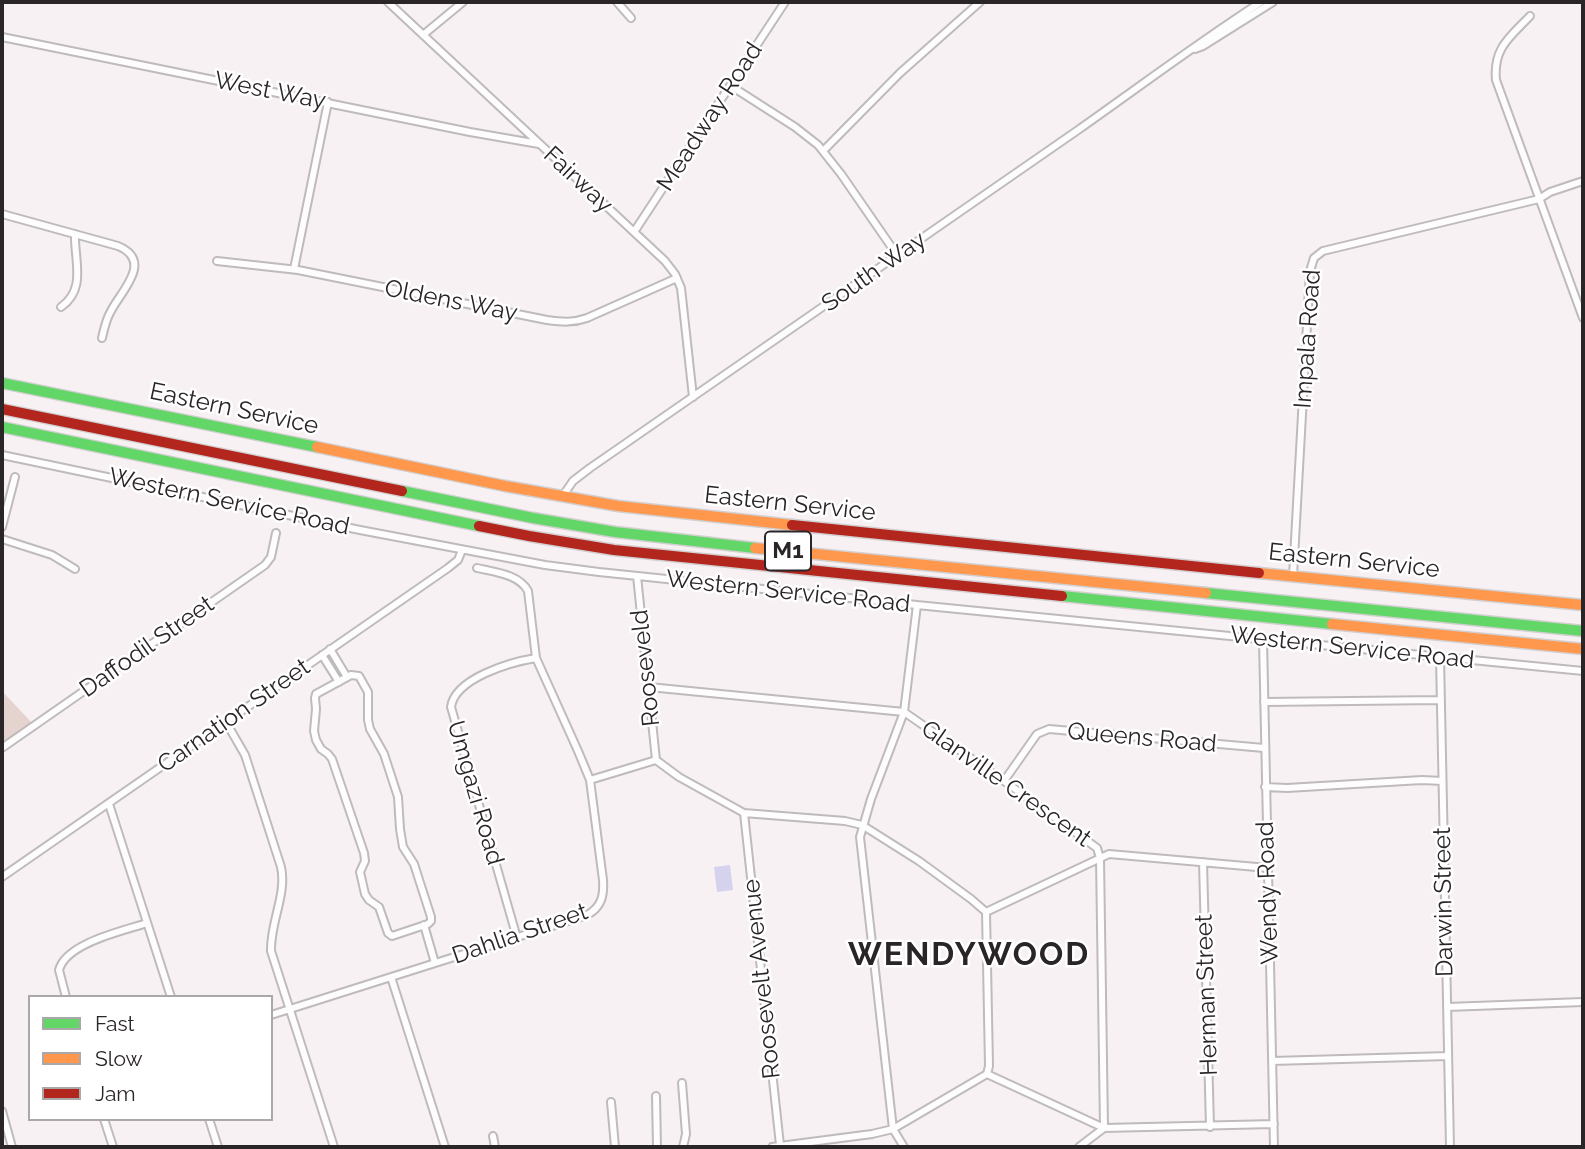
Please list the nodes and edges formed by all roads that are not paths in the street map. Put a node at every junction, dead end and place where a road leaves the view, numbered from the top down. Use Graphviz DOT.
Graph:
graph roads {
  1 [pos="388,2"];
  2 [pos="463,2"];
  3 [pos="617,2"];
  4 [pos="785,2"];
  5 [pos="981,2"];
  6 [pos="1261,2"];
  7 [pos="1273,2"];
  8 [pos="1530,16"];
  9 [pos="631,19"];
  10 [pos="424,35"];
  11 [pos="2,37"];
  12 [pos="1190,51"];
  13 [pos="731,86"];
  14 [pos="328,102"];
  15 [pos="539,144"];
  16 [pos="823,151"];
  17 [pos="1583,181"];
  18 [pos="1539,199"];
  19 [pos="2,214"];
  20 [pos="634,232"];
  21 [pos="75,234"];
  22 [pos="897,255"];
  23 [pos="217,261"];
  24 [pos="294,269"];
  25 [pos="677,278"];
  26 [pos="61,307"];
  27 [pos="1583,318"];
  28 [pos="102,338"];
  29 [pos="2,383"];
  30 [pos="693,397"];
  31 [pos="2,409"];
  32 [pos="2,427"];
  33 [pos="2,455"];
  34 [pos="15,477"];
  35 [pos="562,497"];
  36 [pos="2,527"];
  37 [pos="276,534"];
  38 [pos="2,540"];
  39 [pos="461,550"];
  40 [pos="477,568"];
  41 [pos="75,569"];
  42 [pos="637,576"];
  43 [pos="1293,576"];
  44 [pos="917,605"];
  45 [pos="1583,605"];
  46 [pos="1583,631"];
  47 [pos="1263,639"];
  48 [pos="330,649"];
  49 [pos="1583,649"];
  50 [pos="322,655"];
  51 [pos="1440,657"];
  52 [pos="536,658"];
  53 [pos="1583,671"];
  54 [pos="347,677"];
  55 [pos="339,682"];
  56 [pos="649,687"];
  57 [pos="1440,701"];
  58 [pos="1264,702"];
  59 [pos="904,712"];
  60 [pos="226,722"];
  61 [pos="2,748"];
  62 [pos="1264,748"];
  63 [pos="656,760"];
  64 [pos="590,780"];
  65 [pos="1004,780"];
  66 [pos="1442,781"];
  67 [pos="1265,787"];
  68 [pos="109,804"];
  69 [pos="744,813"];
  70 [pos="862,825"];
  71 [pos="1100,858"];
  72 [pos="1203,862"];
  73 [pos="1268,868"];
  74 [pos="2,877"];
  75 [pos="986,912"];
  76 [pos="147,923"];
  77 [pos="425,925"];
  78 [pos="517,938"];
  79 [pos="435,963"];
  80 [pos="391,977"];
  81 [pos="65,995"];
  82 [pos="170,995"];
  83 [pos="1583,1002"];
  84 [pos="1447,1007"];
  85 [pos="290,1009"];
  86 [pos="273,1014"];
  87 [pos="1448,1056"];
  88 [pos="1272,1061"];
  89 [pos="987,1074"];
  90 [pos="682,1083"];
  91 [pos="656,1096"];
  92 [pos="611,1102"];
  93 [pos="2,1111"];
  94 [pos="105,1121"];
  95 [pos="210,1121"];
  96 [pos="1274,1124"];
  97 [pos="1210,1127"];
  98 [pos="1104,1128"];
  99 [pos="893,1129"];
  100 [pos="493,1136"];
  101 [pos="780,1145"];
  102 [pos="12,1147"];
  103 [pos="113,1147"];
  104 [pos="218,1147"];
  105 [pos="334,1147"];
  106 [pos="445,1147"];
  107 [pos="495,1147"];
  108 [pos="615,1147"];
  109 [pos="657,1147"];
  110 [pos="683,1147"];
  111 [pos="772,1147"];
  112 [pos="904,1147"];
  113 [pos="1079,1147"];
  114 [pos="1275,1147"];
  115 [pos="1450,1147"];
  1 -- 10 [label="street, Fairway"];
  2 -- 10 [label="street"];
  3 -- 9 [label="street"];
  4 -- 13 [label="street, Meadway Road"];
  5 -- 16 [label="street"];
  6 -- 12 [label="street, South Way"];
  7 -- 12 [label="street, South Way"];
  8 -- 18 [label="street"];
  10 -- 15 [label="street, Fairway"];
  11 -- 14 [label="street, West Way"];
  12 -- 22 [label="street, South Way"];
  13 -- 16 [label="street"];
  13 -- 20 [label="street, Meadway Road"];
  14 -- 15 [label="street, West Way"];
  14 -- 24 [label="street"];
  15 -- 20 [label="street, Fairway"];
  16 -- 22 [label="street"];
  17 -- 18 [label="street, Impala Road"];
  18 -- 27 [label="street"];
  18 -- 43 [label="street, Impala Road"];
  19 -- 21 [label="street"];
  20 -- 25 [label="street, Fairway"];
  21 -- 26 [label="street"];
  21 -- 28 [label="street"];
  22 -- 30 [label="street, South Way"];
  23 -- 24 [label="street, Oldens Way"];
  24 -- 25 [label="street, Oldens Way"];
  25 -- 30 [label="street, Fairway"];
  29 -- 35 [label="main road, Eastern Service"];
  30 -- 35 [label="street, South Way"];
  31 -- 46 [label="main road, M1"];
  32 -- 49 [label="main road, M1"];
  33 -- 39 [label="street, Western Service Road"];
  34 -- 36 [label="street"];
  35 -- 43 [label="main road, Eastern Service"];
  37 -- 61 [label="street, Daffodil Street"];
  38 -- 41 [label="street"];
  39 -- 42 [label="street, Western Service Road"];
  39 -- 48 [label="street, Carnation Street"];
  40 -- 52 [label="street, Dahlia Street"];
  42 -- 44 [label="street, Western Service Road"];
  42 -- 56 [label="street, Rooseveld"];
  43 -- 45 [label="main road, Eastern Service"];
  44 -- 47 [label="street, Western Service Road"];
  44 -- 59 [label="street"];
  47 -- 51 [label="street, Western Service Road"];
  47 -- 58 [label="street, Wendy Road"];
  48 -- 50 [label="street, Carnation Street"];
  48 -- 54 [label="street"];
  50 -- 55 [label="street"];
  50 -- 60 [label="street, Carnation Street"];
  51 -- 53 [label="street, Western Service Road"];
  51 -- 57 [label="street, Darwin Street"];
  52 -- 64 [label="street, Dahlia Street"];
  52 -- 78 [label="street, Umgazi Road"];
  54 -- 55 [label="street"];
  54 -- 77 [label="street"];
  55 -- 77 [label="street"];
  56 -- 59 [label="street, Glanville Crescent"];
  56 -- 63 [label="street, Rooseveld"];
  57 -- 58 [label="street"];
  57 -- 66 [label="street, Darwin Street"];
  58 -- 62 [label="street, Wendy Road"];
  59 -- 65 [label="street, Glanville Crescent"];
  59 -- 70 [label="street"];
  60 -- 68 [label="street, Carnation Street"];
  60 -- 85 [label="street"];
  62 -- 65 [label="street, Queens Road"];
  62 -- 67 [label="street, Wendy Road"];
  63 -- 64 [label="street"];
  63 -- 69 [label="street"];
  64 -- 78 [label="street, Dahlia Street"];
  65 -- 71 [label="street, Glanville Crescent"];
  66 -- 67 [label="street"];
  66 -- 84 [label="street, Darwin Street"];
  67 -- 73 [label="street, Wendy Road"];
  68 -- 74 [label="street, Carnation Street"];
  68 -- 76 [label="street"];
  69 -- 70 [label="street"];
  69 -- 101 [label="street, Roosevelt Avenue"];
  70 -- 75 [label="street"];
  70 -- 99 [label="street"];
  71 -- 72 [label="street"];
  71 -- 75 [label="street"];
  71 -- 98 [label="street, Glanville Crescent"];
  72 -- 73 [label="street"];
  72 -- 97 [label="street, Herman Street"];
  73 -- 88 [label="street, Wendy Road"];
  75 -- 89 [label="street"];
  76 -- 81 [label="street"];
  76 -- 82 [label="street"];
  77 -- 79 [label="street"];
  78 -- 79 [label="street, Dahlia Street"];
  79 -- 80 [label="street, Dahlia Street"];
  80 -- 85 [label="street, Dahlia Street"];
  80 -- 106 [label="street"];
  83 -- 84 [label="street"];
  84 -- 87 [label="street, Darwin Street"];
  85 -- 86 [label="street, Dahlia Street"];
  85 -- 105 [label="street"];
  87 -- 88 [label="street"];
  87 -- 115 [label="street, Darwin Street"];
  88 -- 96 [label="street, Wendy Road"];
  89 -- 98 [label="street"];
  89 -- 99 [label="street"];
  90 -- 110 [label="street"];
  91 -- 109 [label="street"];
  92 -- 108 [label="street"];
  93 -- 102 [label="street"];
  94 -- 103 [label="street"];
  95 -- 104 [label="street"];
  96 -- 97 [label="street"];
  96 -- 114 [label="street, Wendy Road"];
  97 -- 98 [label="street"];
  98 -- 113 [label="street"];
  99 -- 101 [label="street"];
  99 -- 112 [label="street"];
  100 -- 107 [label="street"];
  101 -- 111 [label="street"];
}
